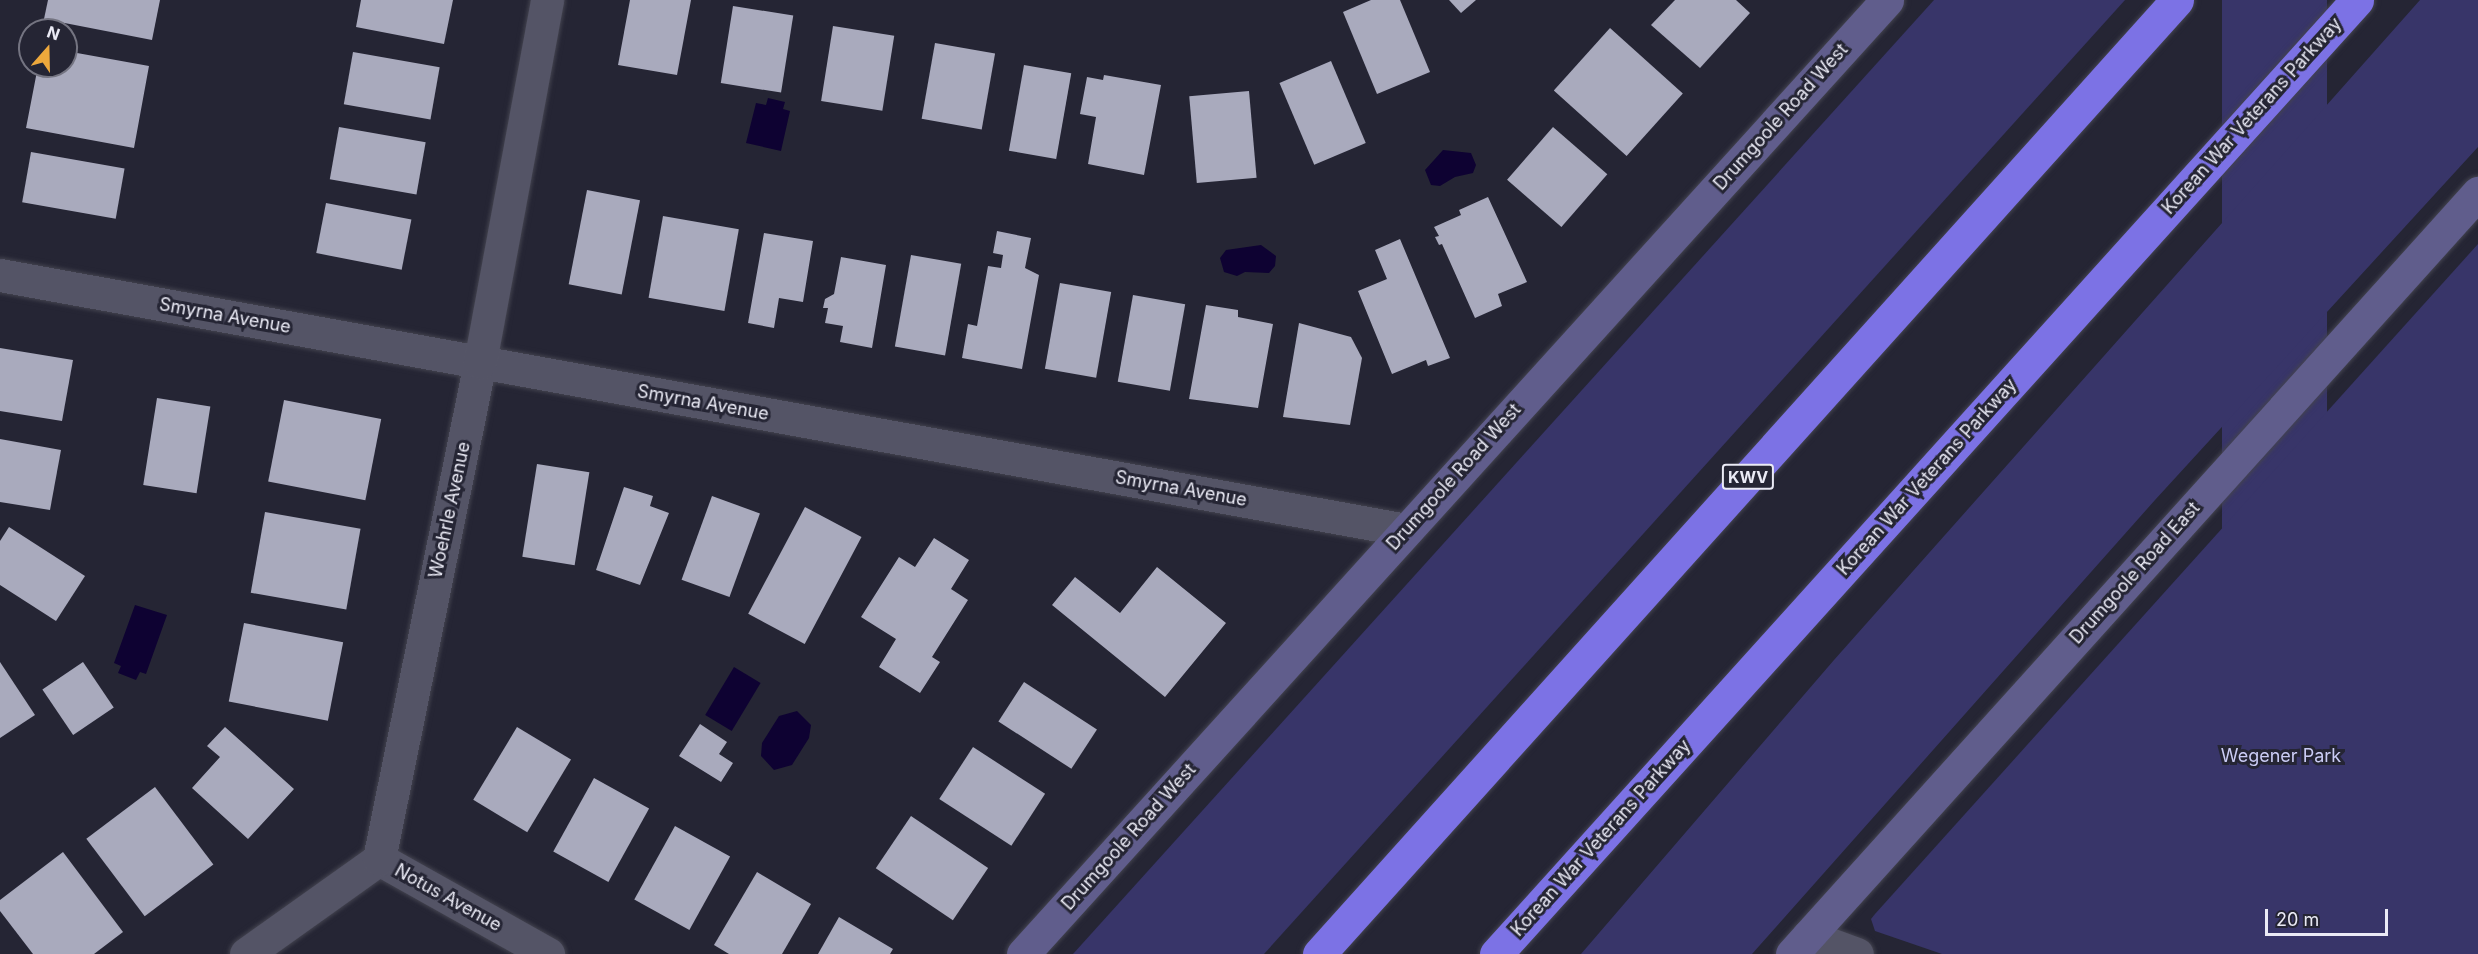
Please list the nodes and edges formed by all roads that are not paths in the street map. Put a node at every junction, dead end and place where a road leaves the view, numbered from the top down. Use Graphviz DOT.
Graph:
graph roads {
  1 [pos="547,0"];
  2 [pos="1887,0"];
  3 [pos="2177,0"];
  4 [pos="2357,0"];
  5 [pos="2478,193"];
  6 [pos="0,275"];
  7 [pos="480,362"];
  8 [pos="1406,530"];
  9 [pos="379,859"];
  10 [pos="1800,945"];
  11 [pos="246,954"];
  12 [pos="548,954"];
  13 [pos="1023,954"];
  14 [pos="1319,954"];
  15 [pos="1496,954"];
  16 [pos="1857,954"];
  1 -- 7 [label="street, Woehrle Avenue"];
  2 -- 8 [label="main road, Drumgoole Road West"];
  3 -- 14 [label="highway, KWV"];
  4 -- 15 [label="highway, Korean War Veterans Parkway"];
  5 -- 10 [label="main road, Drumgoole Road East"];
  6 -- 7 [label="street, Smyrna Avenue"];
  7 -- 8 [label="street, Smyrna Avenue"];
  7 -- 9 [label="street, Woehrle Avenue"];
  8 -- 13 [label="main road, Drumgoole Road West"];
  9 -- 11 [label="street"];
  9 -- 12 [label="street, Notus Avenue"];
  10 -- 16 [label="street"];
}
